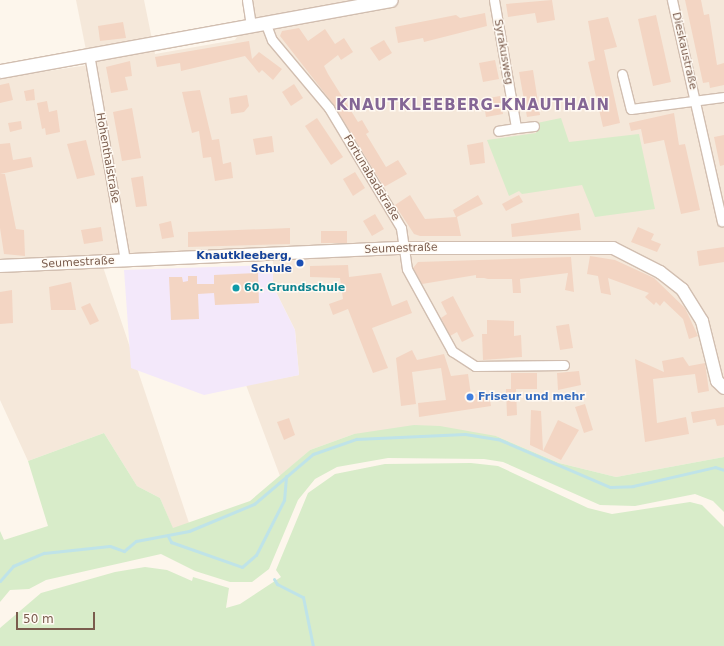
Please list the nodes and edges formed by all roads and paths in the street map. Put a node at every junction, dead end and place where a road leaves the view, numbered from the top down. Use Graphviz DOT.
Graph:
graph roads {
  1 [pos="247,0"];
  2 [pos="391,0"];
  3 [pos="494,0"];
  4 [pos="672,0"];
  5 [pos="265,22"];
  6 [pos="251,25"];
  7 [pos="89,54"];
  8 [pos="0,71"];
  9 [pos="622,74"];
  10 [pos="724,97"];
  11 [pos="695,102"];
  12 [pos="534,126"];
  13 [pos="516,128"];
  14 [pos="498,131"];
  15 [pos="722,221"];
  16 [pos="404,248"];
  17 [pos="125,261"];
  18 [pos="0,266"];
  19 [pos="564,365"];
  20 [pos="724,388"];
  1 -- 6 [label="street"];
  2 -- 5 [label="main road"];
  3 -- 13 [label="street, Syrakusweg"];
  4 -- 11 [label="street, Dieskaustraße"];
  5 -- 6 [label="main road"];
  5 -- 16 [label="street, Fortunabadstraße"];
  6 -- 7 [label="main road"];
  7 -- 8 [label="main road"];
  7 -- 17 [label="street, Hohenthalstraße"];
  9 -- 11 [label="street, Dieskaustraße"];
  10 -- 11 [label="street, Dieskaustraße"];
  11 -- 15 [label="street, Dieskaustraße"];
  12 -- 13 [label="street"];
  13 -- 14 [label="street"];
  16 -- 17 [label="street, Seumestraße"];
  16 -- 19 [label="street, Fortunabadstraße"];
  16 -- 20 [label="street, Seumestraße"];
  17 -- 18 [label="street, Seumestraße"];
}
